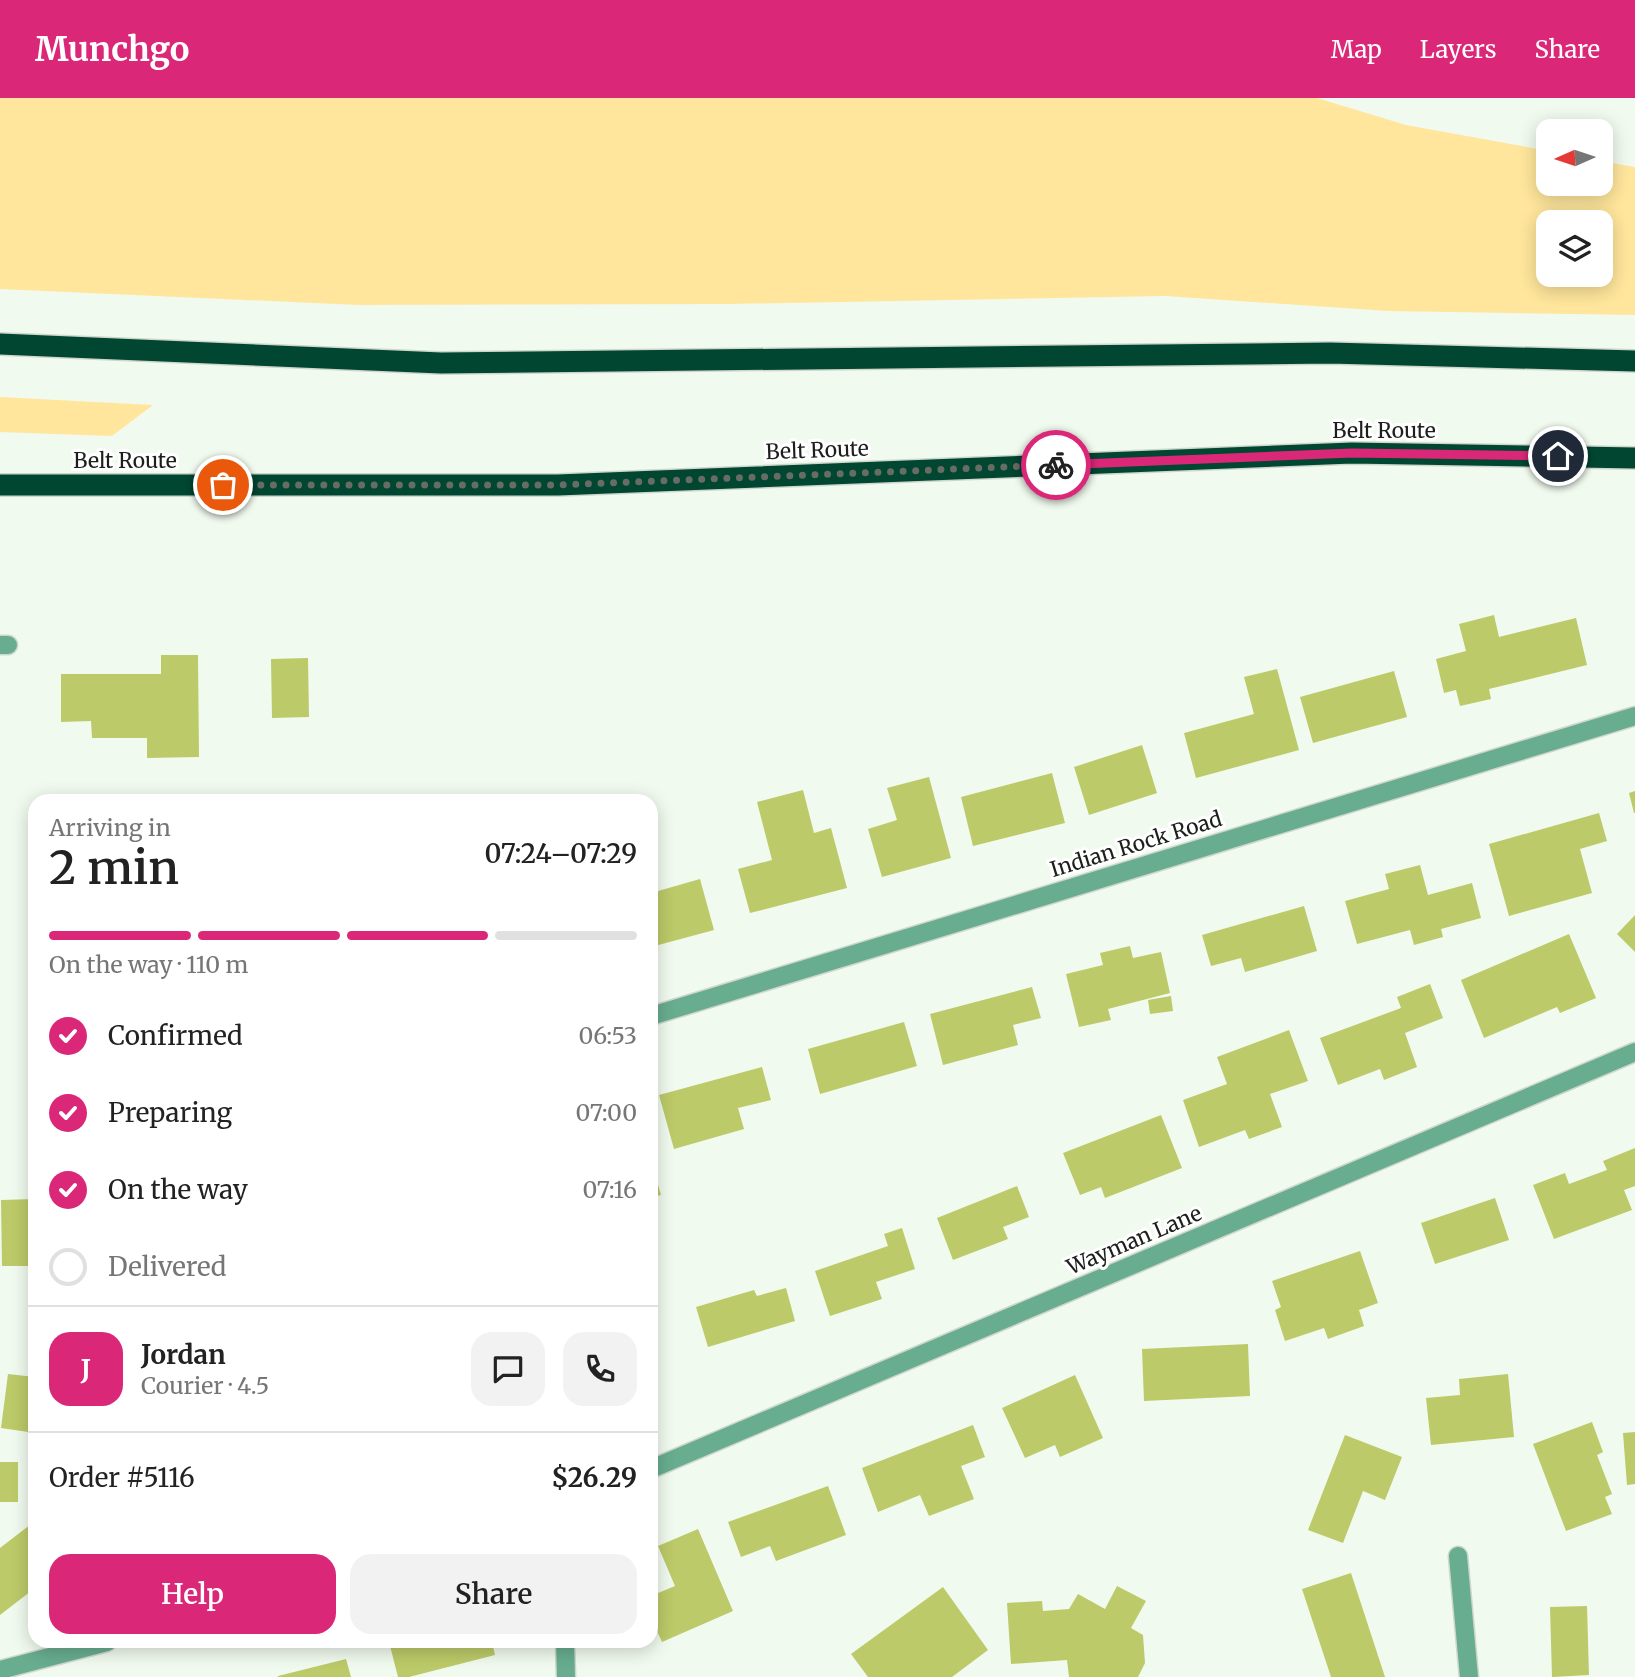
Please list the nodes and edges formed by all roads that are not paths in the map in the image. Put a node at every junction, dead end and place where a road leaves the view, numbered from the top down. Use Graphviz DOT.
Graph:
graph roads {
  1 [pos="0,344"];
  2 [pos="1635,361"];
  3 [pos="1635,458"];
  4 [pos="0,485"];
  5 [pos="1635,716"];
  6 [pos="658,1014"];
  7 [pos="1635,1052"];
  8 [pos="658,1466"];
  9 [pos="1458,1556"];
  10 [pos="84,1648"];
  11 [pos="565,1648"];
  12 [pos="0,1670"];
  13 [pos="566,1677"];
  14 [pos="1469,1677"];
  1 -- 2 [label="highway"];
  3 -- 4 [label="highway, Belt Route"];
  5 -- 6 [label="street, Indian Rock Road"];
  7 -- 8 [label="street, Wayman Lane"];
  9 -- 14 [label="street"];
  10 -- 12 [label="street"];
  11 -- 13 [label="street"];
}
